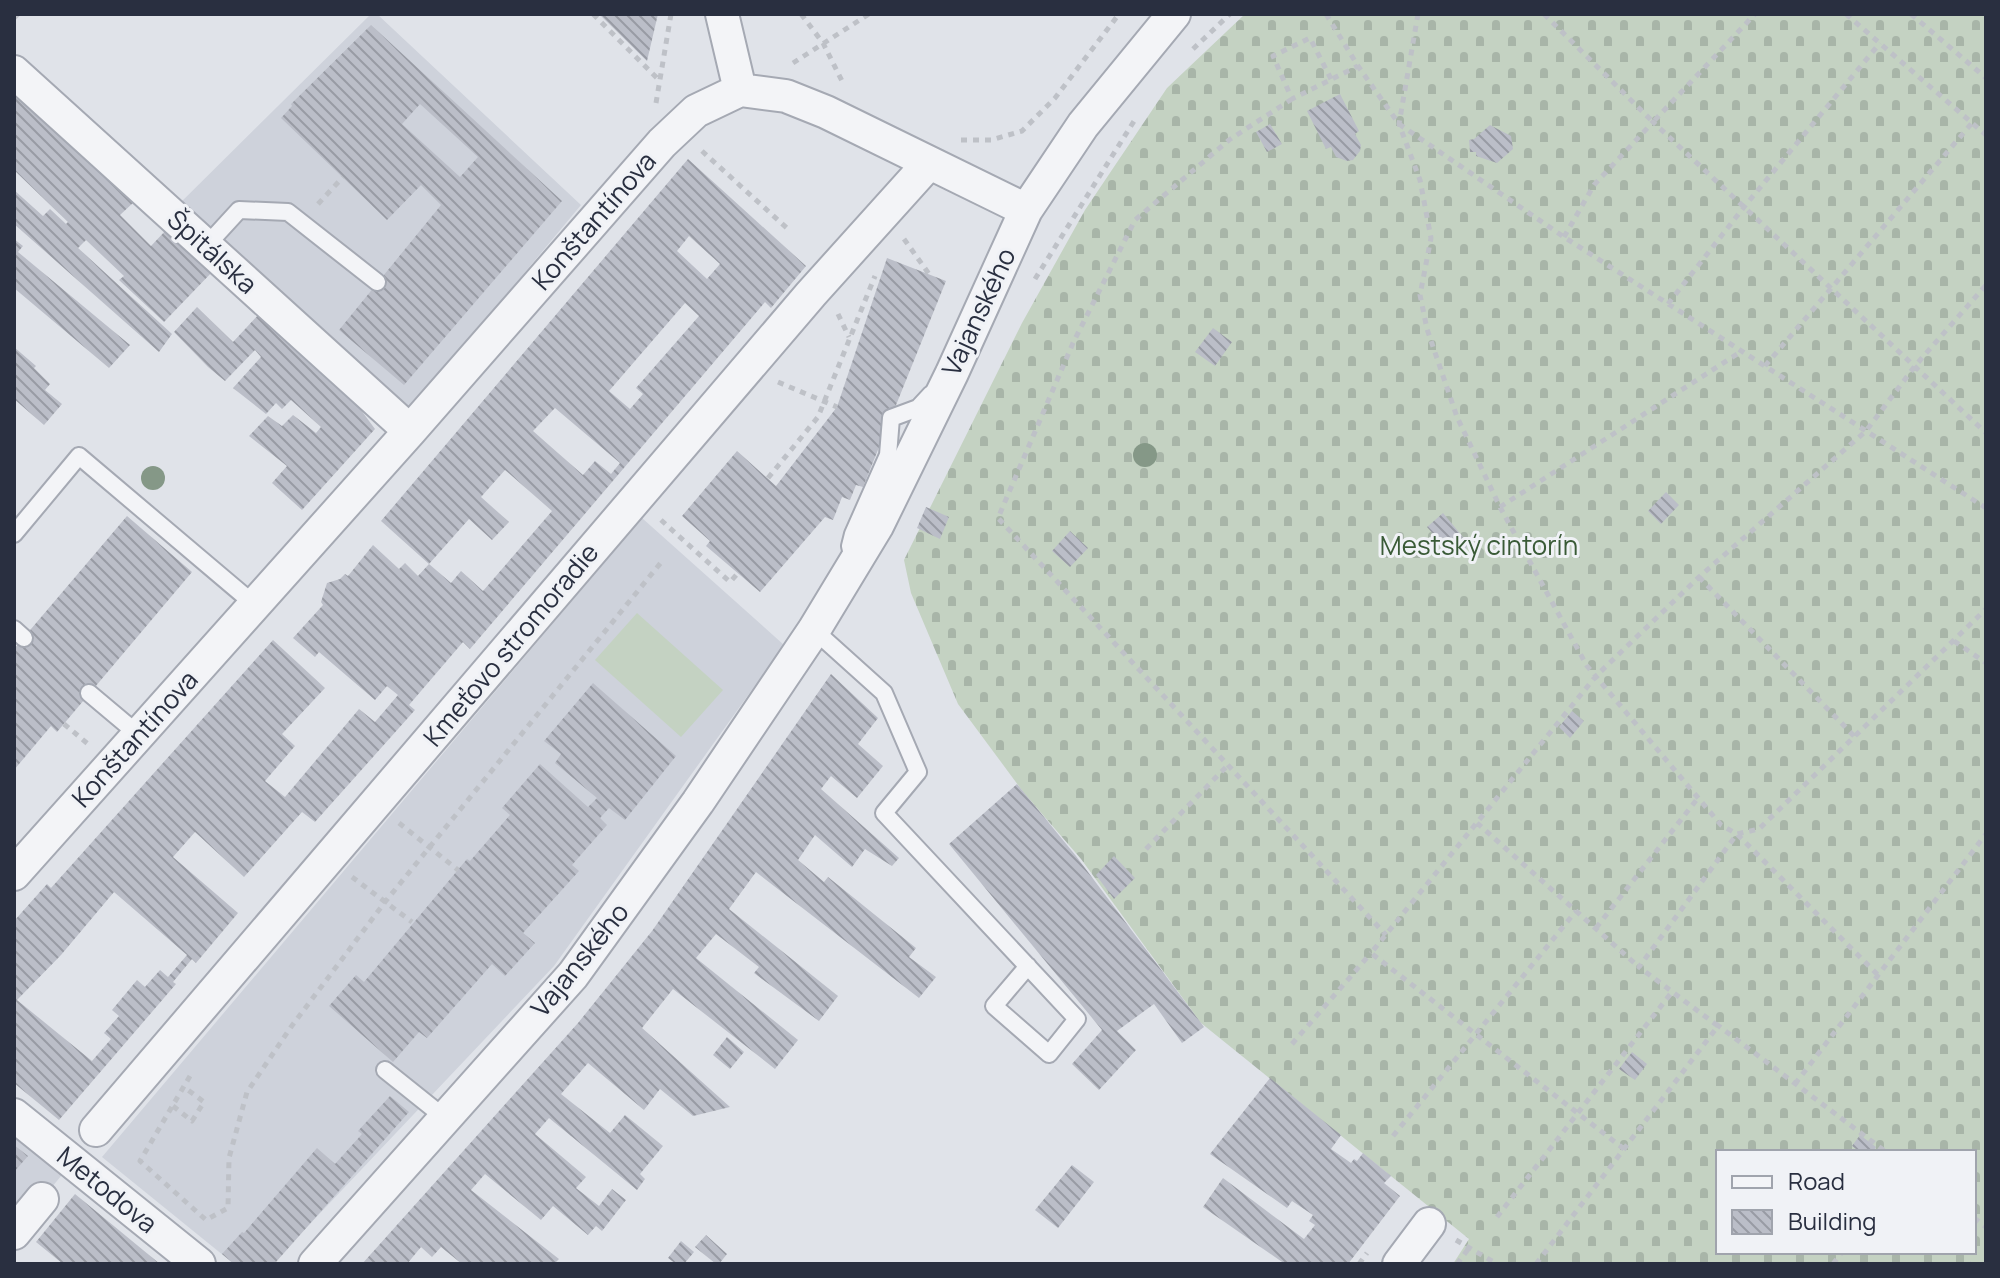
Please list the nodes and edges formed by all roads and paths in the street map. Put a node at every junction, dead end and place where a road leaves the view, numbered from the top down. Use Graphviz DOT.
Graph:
graph roads {
  1 [pos="593,14"];
  2 [pos="671,14"];
  3 [pos="722,14"];
  4 [pos="801,14"];
  5 [pos="869,14"];
  6 [pos="1119,14"];
  7 [pos="1174,14"];
  8 [pos="1326,14"];
  9 [pos="1418,14"];
  10 [pos="1544,14"];
  11 [pos="1755,14"];
  12 [pos="1846,14"];
  13 [pos="1911,14"];
  14 [pos="823,43"];
  15 [pos="1880,43"];
  16 [pos="792,63"];
  17 [pos="1358,66"];
  18 [pos="805,69"];
  19 [pos="14,72"];
  20 [pos="737,75"];
  21 [pos="1986,78"];
  22 [pos="1331,79"];
  23 [pos="660,81"];
  24 [pos="832,81"];
  25 [pos="664,97"];
  26 [pos="1292,99"];
  27 [pos="656,104"];
  28 [pos="646,113"];
  29 [pos="1653,122"];
  30 [pos="1972,123"];
  31 [pos="1399,124"];
  32 [pos="1986,135"];
  33 [pos="953,140"];
  34 [pos="695,145"];
  35 [pos="929,163"];
  36 [pos="343,177"];
  37 [pos="1744,207"];
  38 [pos="1026,210"];
  39 [pos="301,222"];
  40 [pos="789,230"];
  41 [pos="901,235"];
  42 [pos="1564,237"];
  43 [pos="206,246"];
  44 [pos="929,274"];
  45 [pos="377,282"];
  46 [pos="1986,285"];
  47 [pos="1831,288"];
  48 [pos="1668,304"];
  49 [pos="850,338"];
  50 [pos="1742,351"];
  51 [pos="752,362"];
  52 [pos="1765,366"];
  53 [pos="1915,366"];
  54 [pos="824,402"];
  55 [pos="837,407"];
  56 [pos="410,431"];
  57 [pos="1866,431"];
  58 [pos="1986,433"];
  59 [pos="768,478"];
  60 [pos="636,498"];
  61 [pos="1500,507"];
  62 [pos="1986,508"];
  63 [pos="14,534"];
  64 [pos="663,560"];
  65 [pos="738,573"];
  66 [pos="1699,577"];
  67 [pos="255,605"];
  68 [pos="1986,609"];
  69 [pos="814,630"];
  70 [pos="1954,641"];
  71 [pos="1986,663"];
  72 [pos="1596,676"];
  73 [pos="89,693"];
  74 [pos="64,724"];
  75 [pos="139,735"];
  76 [pos="1855,737"];
  77 [pos="92,747"];
  78 [pos="1228,765"];
  79 [pos="1698,798"];
  80 [pos="398,822"];
  81 [pos="1477,823"];
  82 [pos="1737,834"];
  83 [pos="1986,834"];
  84 [pos="430,847"];
  85 [pos="1146,849"];
  86 [pos="16,867"];
  87 [pos="458,870"];
  88 [pos="352,877"];
  89 [pos="385,902"];
  90 [pos="1576,911"];
  91 [pos="412,922"];
  92 [pos="1596,928"];
  93 [pos="1386,935"];
  94 [pos="1371,953"];
  95 [pos="1028,966"];
  96 [pos="1639,967"];
  97 [pos="1878,975"];
  98 [pos="1672,992"];
  99 [pos="1705,1017"];
  100 [pos="1476,1035"];
  101 [pos="1292,1044"];
  102 [pos="385,1070"];
  103 [pos="190,1076"];
  104 [pos="1795,1084"];
  105 [pos="184,1087"];
  106 [pos="173,1106"];
  107 [pos="1577,1114"];
  108 [pos="14,1115"];
  109 [pos="445,1118"];
  110 [pos="96,1130"];
  111 [pos="1393,1136"];
  112 [pos="1624,1149"];
  113 [pos="1883,1150"];
  114 [pos="42,1199"];
  115 [pos="1497,1217"];
  116 [pos="1429,1224"];
  117 [pos="14,1233"];
  118 [pos="1469,1248"];
  119 [pos="1539,1261"];
  120 [pos="1494,1263"];
  121 [pos="199,1264"];
  122 [pos="315,1264"];
  123 [pos="1399,1264"];
  124 [pos="1457,1264"];
  125 [pos="1549,1264"];
  1 -- 23 [label="path"];
  2 -- 23 [label="path"];
  3 -- 20 [label="street"];
  4 -- 14 [label="path"];
  5 -- 14 [label="path"];
  6 -- 33 [label="path"];
  7 -- 38 [label="street, Vajanského"];
  8 -- 17 [label="path"];
  9 -- 31 [label="path"];
  10 -- 29 [label="path"];
  11 -- 29 [label="path"];
  12 -- 15 [label="path"];
  13 -- 21 [label="path"];
  14 -- 16 [label="path"];
  14 -- 24 [label="path"];
  15 -- 30 [label="path"];
  15 -- 37 [label="path"];
  16 -- 18 [label="path"];
  16 -- 20 [label="path"];
  17 -- 22 [label="path"];
  17 -- 31 [label="path"];
  19 -- 43 [label="street, Špitálska"];
  20 -- 35 [label="street"];
  20 -- 56 [label="street, Konštantínova"];
  22 -- 26 [label="path"];
  22 -- 26 [label="path"];
  23 -- 27 [label="path"];
  25 -- 27 [label="path"];
  26 -- 78 [label="path"];
  27 -- 28 [label="path"];
  29 -- 37 [label="path"];
  29 -- 42 [label="path"];
  30 -- 32 [label="path"];
  30 -- 47 [label="path"];
  31 -- 42 [label="path"];
  31 -- 61 [label="path"];
  34 -- 40 [label="path"];
  35 -- 38 [label="street"];
  35 -- 51 [label="street, Kmeťovo stromoradie"];
  36 -- 39 [label="path"];
  37 -- 47 [label="path"];
  37 -- 48 [label="path"];
  38 -- 69 [label="street, Vajanského"];
  39 -- 43 [label="lane"];
  39 -- 45 [label="lane"];
  41 -- 44 [label="path"];
  42 -- 48 [label="path"];
  43 -- 56 [label="street, Špitálska"];
  46 -- 53 [label="path"];
  47 -- 52 [label="path"];
  47 -- 53 [label="path"];
  48 -- 50 [label="path"];
  49 -- 54 [label="path"];
  50 -- 52 [label="path"];
  50 -- 61 [label="path"];
  51 -- 54 [label="path"];
  51 -- 60 [label="street, Kmeťovo stromoradie"];
  52 -- 57 [label="path"];
  53 -- 57 [label="path"];
  53 -- 58 [label="path"];
  54 -- 55 [label="path"];
  54 -- 59 [label="path"];
  56 -- 67 [label="street, Konštantínova"];
  57 -- 62 [label="path"];
  57 -- 66 [label="path"];
  60 -- 65 [label="path"];
  60 -- 110 [label="street, Kmeťovo stromoradie"];
  61 -- 72 [label="path"];
  63 -- 67 [label="lane"];
  64 -- 84 [label="path"];
  66 -- 72 [label="path"];
  66 -- 76 [label="path"];
  67 -- 75 [label="street, Konštantínova"];
  68 -- 70 [label="path"];
  69 -- 95 [label="lane"];
  69 -- 109 [label="street, Vajanského"];
  70 -- 71 [label="path"];
  70 -- 76 [label="path"];
  72 -- 79 [label="path"];
  72 -- 81 [label="path"];
  73 -- 75 [label="lane"];
  74 -- 77 [label="path"];
  75 -- 86 [label="street, Konštantínova"];
  76 -- 82 [label="path"];
  78 -- 85 [label="path"];
  78 -- 93 [label="path"];
  79 -- 82 [label="path"];
  79 -- 92 [label="path"];
  80 -- 84 [label="path"];
  81 -- 90 [label="path"];
  81 -- 93 [label="path"];
  82 -- 96 [label="path"];
  82 -- 97 [label="path"];
  83 -- 97 [label="path"];
  84 -- 87 [label="path"];
  84 -- 89 [label="path"];
  88 -- 89 [label="path"];
  89 -- 91 [label="path"];
  89 -- 106 [label="path"];
  90 -- 92 [label="path"];
  90 -- 100 [label="path"];
  92 -- 96 [label="path"];
  93 -- 94 [label="path"];
  94 -- 100 [label="path"];
  94 -- 101 [label="path"];
  95 -- 95 [label="lane"];
  96 -- 98 [label="path"];
  97 -- 104 [label="path"];
  98 -- 99 [label="path"];
  98 -- 107 [label="path"];
  99 -- 104 [label="path"];
  99 -- 112 [label="path"];
  100 -- 107 [label="path"];
  100 -- 111 [label="path"];
  102 -- 109 [label="lane"];
  103 -- 105 [label="path"];
  104 -- 113 [label="path"];
  105 -- 106 [label="path"];
  105 -- 106 [label="path"];
  107 -- 112 [label="path"];
  107 -- 115 [label="path"];
  108 -- 121 [label="street, Metodova"];
  109 -- 122 [label="street, Vajanského"];
  112 -- 119 [label="path"];
  114 -- 117 [label="street"];
  116 -- 118 [label="path"];
  116 -- 123 [label="street"];
  118 -- 120 [label="path"];
  118 -- 124 [label="path"];
  119 -- 125 [label="path"];
}
